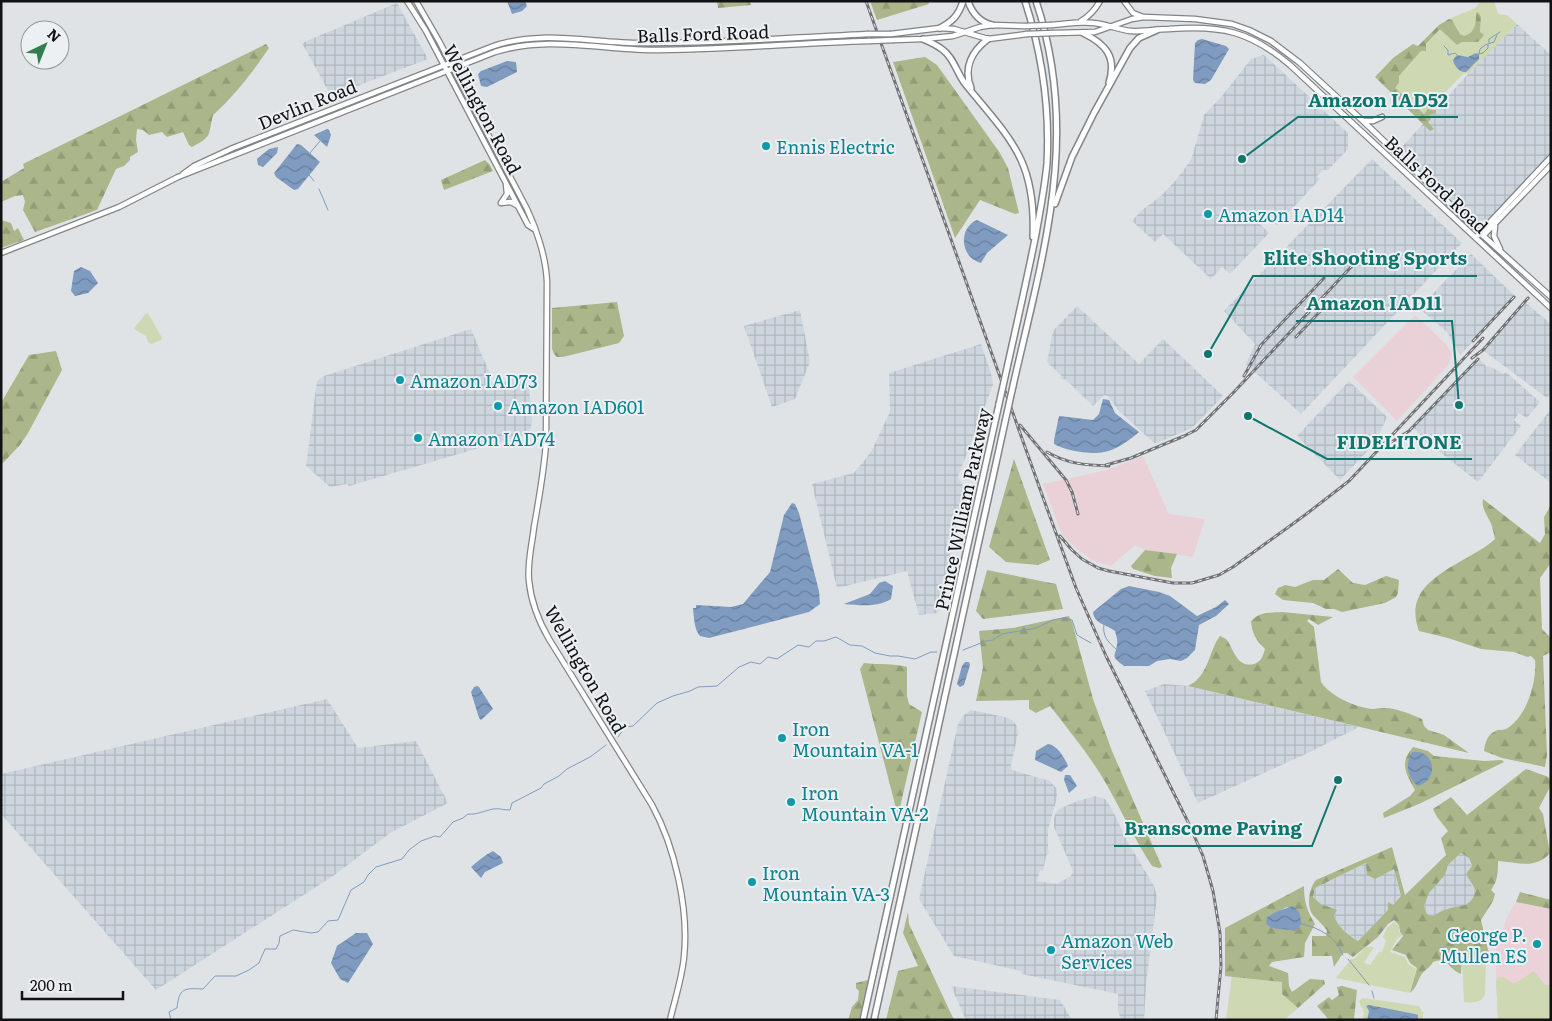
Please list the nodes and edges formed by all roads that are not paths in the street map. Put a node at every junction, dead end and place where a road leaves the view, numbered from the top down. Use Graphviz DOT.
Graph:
graph roads {
  1 [pos="407,1"];
  2 [pos="416,1"];
  3 [pos="963,1"];
  4 [pos="968,1"];
  5 [pos="1025,1"];
  6 [pos="1036,1"];
  7 [pos="1100,1"];
  8 [pos="1124,1"];
  9 [pos="1144,17"];
  10 [pos="1079,22"];
  11 [pos="992,25"];
  12 [pos="1112,27"];
  13 [pos="940,28"];
  14 [pos="1157,30"];
  15 [pos="964,33"];
  16 [pos="1083,33"];
  17 [pos="923,39"];
  18 [pos="988,39"];
  19 [pos="598,40"];
  20 [pos="586,46"];
  21 [pos="450,62"];
  22 [pos="444,65"];
  23 [pos="454,69"];
  24 [pos="448,71"];
  25 [pos="1107,91"];
  26 [pos="974,94"];
  27 [pos="1382,117"];
  28 [pos="1363,121"];
  29 [pos="1551,157"];
  30 [pos="1551,165"];
  31 [pos="178,177"];
  32 [pos="506,180"];
  33 [pos="520,209"];
  34 [pos="1051,214"];
  35 [pos="1495,225"];
  36 [pos="534,229"];
  37 [pos="1481,234"];
  38 [pos="1477,238"];
  39 [pos="1,253"];
  40 [pos="1032,254"];
  41 [pos="1504,254"];
  42 [pos="1551,297"];
  43 [pos="1551,308"];
  44 [pos="670,1020"];
  45 [pos="863,1020"];
  46 [pos="874,1020"];
  1 -- 22 [label="main road, Wellington Road"];
  2 -- 21 [label="main road, Wellington Road"];
  3 -- 13 [label="highway"];
  4 -- 11 [label="highway"];
  5 -- 40 [label="highway, Prince William Parkway"];
  6 -- 34 [label="highway, Prince William Parkway"];
  7 -- 10 [label="main road"];
  8 -- 9 [label="main road"];
  9 -- 12 [label="main road, Balls Ford Road"];
  9 -- 28 [label="main road, Balls Ford Road"];
  10 -- 11 [label="main road, Balls Ford Road, bridge"];
  10 -- 12 [label="main road, Balls Ford Road"];
  11 -- 15 [label="main road, Balls Ford Road"];
  12 -- 14 [label="main road, Balls Ford Road"];
  12 -- 16 [label="main road, Balls Ford Road"];
  13 -- 15 [label="main road, Balls Ford Road"];
  13 -- 19 [label="main road, Balls Ford Road, bridge"];
  14 -- 25 [label="highway"];
  14 -- 38 [label="main road, Balls Ford Road"];
  15 -- 17 [label="main road, Balls Ford Road"];
  15 -- 18 [label="main road, Balls Ford Road"];
  16 -- 18 [label="main road, Balls Ford Road, bridge"];
  16 -- 25 [label="highway"];
  17 -- 20 [label="main road, Balls Ford Road, bridge"];
  17 -- 26 [label="highway"];
  18 -- 26 [label="highway"];
  19 -- 20 [label="main road"];
  19 -- 21 [label="main road, Balls Ford Road"];
  20 -- 23 [label="main road, Balls Ford Road"];
  21 -- 22 [label="main road, Devlin Road"];
  21 -- 23 [label="main road, Wellington Road"];
  22 -- 24 [label="main road, Wellington Road"];
  22 -- 31 [label="main road, Devlin Road"];
  23 -- 24 [label="main road, Balls Ford Road"];
  23 -- 36 [label="main road, Wellington Road"];
  24 -- 31 [label="main road, Devlin Road"];
  24 -- 32 [label="main road, Wellington Road"];
  25 -- 34 [label="highway"];
  26 -- 40 [label="highway"];
  27 -- 28 [label="main road"];
  28 -- 37 [label="main road, Balls Ford Road"];
  29 -- 37 [label="main road"];
  30 -- 35 [label="main road"];
  31 -- 39 [label="main road, Devlin Road"];
  32 -- 33 [label="main road, Wellington Road"];
  32 -- 33 [label="main road"];
  33 -- 36 [label="main road, Wellington Road"];
  34 -- 46 [label="highway, Prince William Parkway, bridge"];
  35 -- 37 [label="main road"];
  35 -- 41 [label="main road"];
  36 -- 44 [label="main road, Wellington Road"];
  37 -- 38 [label="main road"];
  37 -- 41 [label="main road, Balls Ford Road"];
  38 -- 43 [label="main road, Balls Ford Road"];
  40 -- 45 [label="highway, Prince William Parkway, bridge"];
  41 -- 42 [label="main road, Balls Ford Road"];
}
